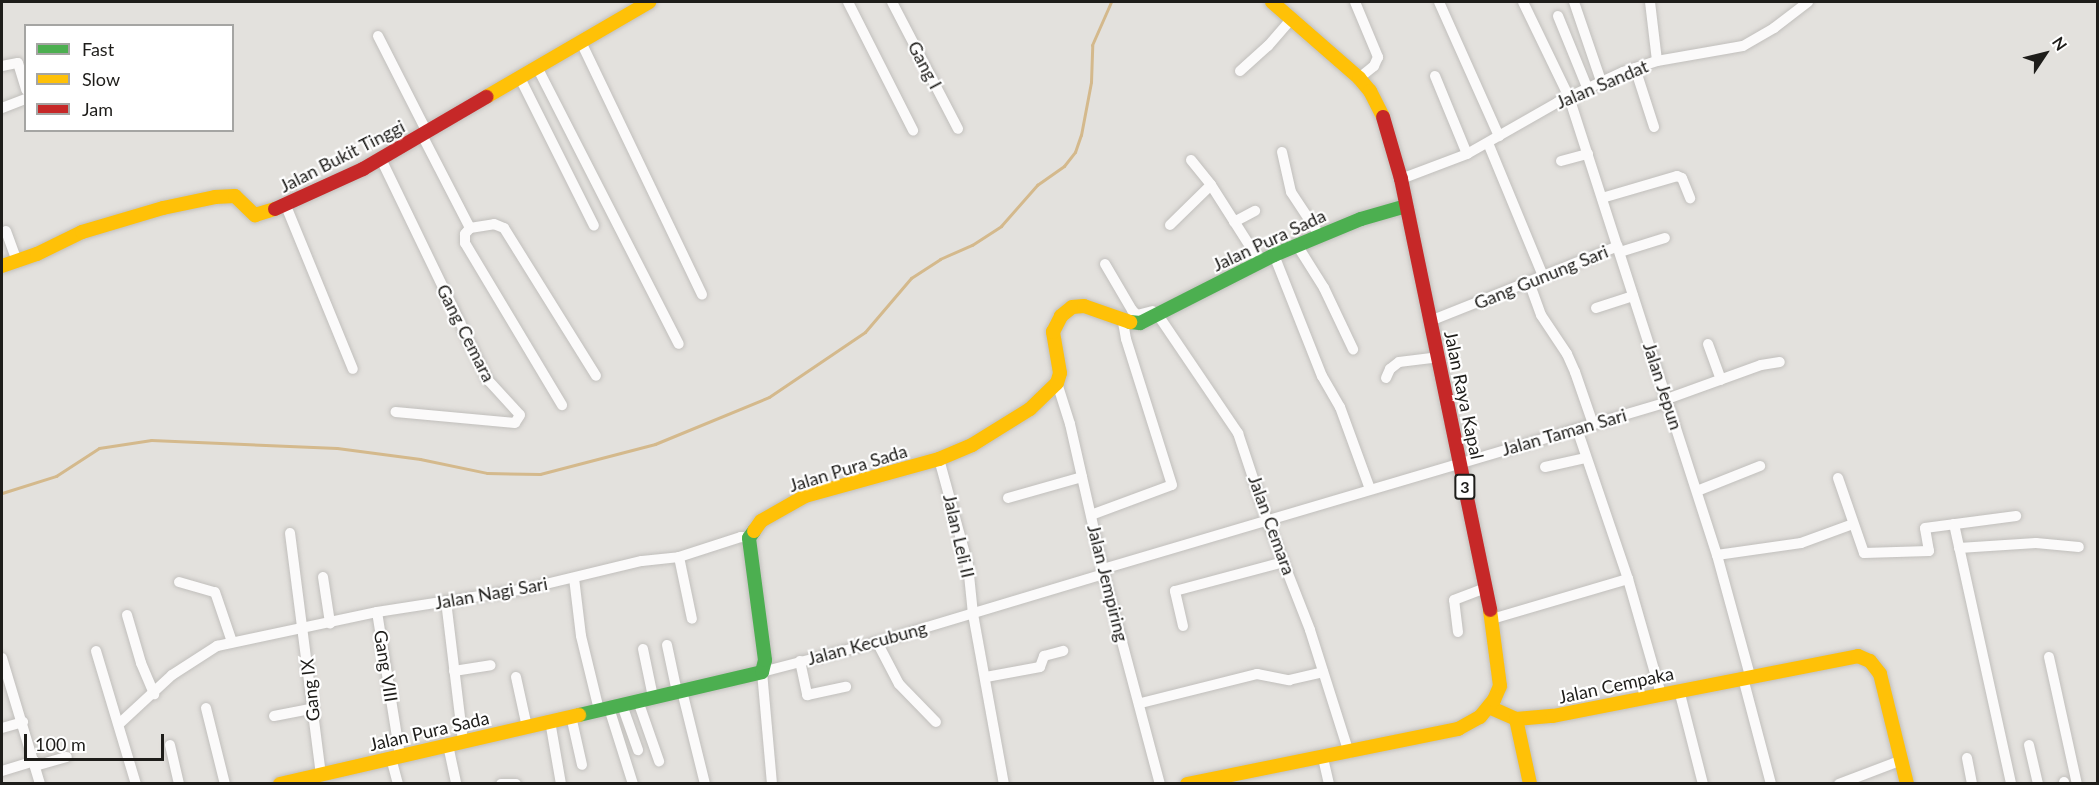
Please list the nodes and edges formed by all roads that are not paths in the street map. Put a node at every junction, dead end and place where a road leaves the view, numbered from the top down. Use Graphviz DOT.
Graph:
graph roads {
  1 [pos="649,2"];
  2 [pos="848,2"];
  3 [pos="892,2"];
  4 [pos="1272,2"];
  5 [pos="1355,2"];
  6 [pos="1439,2"];
  7 [pos="1523,2"];
  8 [pos="1574,2"];
  9 [pos="1650,2"];
  10 [pos="1807,3"];
  11 [pos="1558,16"];
  12 [pos="1291,20"];
  13 [pos="378,36"];
  14 [pos="581,42"];
  15 [pos="1657,61"];
  16 [pos="2,66"];
  17 [pos="537,67"];
  18 [pos="1635,68"];
  19 [pos="1240,70"];
  20 [pos="1435,76"];
  21 [pos="520,78"];
  22 [pos="1359,78"];
  23 [pos="1601,81"];
  24 [pos="24,83"];
  25 [pos="1587,87"];
  26 [pos="1569,97"];
  27 [pos="24,100"];
  28 [pos="2,108"];
  29 [pos="1654,127"];
  30 [pos="913,129"];
  31 [pos="958,129"];
  32 [pos="424,134"];
  33 [pos="1498,136"];
  34 [pos="1488,143"];
  35 [pos="1282,152"];
  36 [pos="1467,154"];
  37 [pos="1588,154"];
  38 [pos="381,159"];
  39 [pos="1191,159"];
  40 [pos="1561,161"];
  41 [pos="1401,179"];
  42 [pos="1211,185"];
  43 [pos="1602,198"];
  44 [pos="1690,198"];
  45 [pos="286,206"];
  46 [pos="1406,206"];
  47 [pos="1255,212"];
  48 [pos="1234,222"];
  49 [pos="1170,225"];
  50 [pos="594,226"];
  51 [pos="470,228"];
  52 [pos="6,231"];
  53 [pos="1320,236"];
  54 [pos="1665,238"];
  55 [pos="1297,245"];
  56 [pos="1619,249"];
  57 [pos="1274,255"];
  58 [pos="17,261"];
  59 [pos="1260,262"];
  60 [pos="1105,264"];
  61 [pos="2,266"];
  62 [pos="1543,276"];
  63 [pos="1529,282"];
  64 [pos="702,294"];
  65 [pos="1633,296"];
  66 [pos="1596,308"];
  67 [pos="1163,312"];
  68 [pos="1430,321"];
  69 [pos="1123,322"];
  70 [pos="680,344"];
  71 [pos="1708,344"];
  72 [pos="1353,349"];
  73 [pos="1438,357"];
  74 [pos="1780,362"];
  75 [pos="353,369"];
  76 [pos="596,376"];
  77 [pos="1386,378"];
  78 [pos="1721,380"];
  79 [pos="1057,383"];
  80 [pos="1668,401"];
  81 [pos="562,405"];
  82 [pos="396,412"];
  83 [pos="1593,424"];
  84 [pos="1577,429"];
  85 [pos="1586,458"];
  86 [pos="939,459"];
  87 [pos="1460,463"];
  88 [pos="1760,466"];
  89 [pos="1545,467"];
  90 [pos="1082,477"];
  91 [pos="1838,478"];
  92 [pos="1370,489"];
  93 [pos="1697,491"];
  94 [pos="1008,498"];
  95 [pos="1091,515"];
  96 [pos="2016,516"];
  97 [pos="1268,520"];
  98 [pos="1853,524"];
  99 [pos="1954,524"];
  100 [pos="290,534"];
  101 [pos="749,538"];
  102 [pos="2079,547"];
  103 [pos="1959,548"];
  104 [pos="1717,555"];
  105 [pos="680,557"];
  106 [pos="1284,562"];
  107 [pos="1103,572"];
  108 [pos="323,578"];
  109 [pos="574,578"];
  110 [pos="1628,579"];
  111 [pos="179,582"];
  112 [pos="1486,588"];
  113 [pos="446,601"];
  114 [pos="377,612"];
  115 [pos="972,614"];
  116 [pos="127,615"];
  117 [pos="692,619"];
  118 [pos="1492,619"];
  119 [pos="330,624"];
  120 [pos="1184,626"];
  121 [pos="303,630"];
  122 [pos="1458,632"];
  123 [pos="232,642"];
  124 [pos="877,642"];
  125 [pos="667,645"];
  126 [pos="643,649"];
  127 [pos="96,651"];
  128 [pos="1063,651"];
  129 [pos="2049,657"];
  130 [pos="2,658"];
  131 [pos="800,661"];
  132 [pos="491,665"];
  133 [pos="454,671"];
  134 [pos="762,672"];
  135 [pos="1323,672"];
  136 [pos="516,677"];
  137 [pos="986,677"];
  138 [pos="1746,677"];
  139 [pos="846,687"];
  140 [pos="1679,690"];
  141 [pos="680,691"];
  142 [pos="154,694"];
  143 [pos="1661,694"];
  144 [pos="653,698"];
  145 [pos="638,701"];
  146 [pos="1141,703"];
  147 [pos="610,707"];
  148 [pos="1489,707"];
  149 [pos="206,708"];
  150 [pos="311,709"];
  151 [pos="274,716"];
  152 [pos="571,716"];
  153 [pos="1516,719"];
  154 [pos="550,721"];
  155 [pos="23,722"];
  156 [pos="936,722"];
  157 [pos="119,724"];
  158 [pos="317,726"];
  159 [pos="527,727"];
  160 [pos="2,728"];
  161 [pos="463,741"];
  162 [pos="170,745"];
  163 [pos="448,745"];
  164 [pos="2029,745"];
  165 [pos="638,750"];
  166 [pos="1349,753"];
  167 [pos="67,758"];
  168 [pos="1323,758"];
  169 [pos="1967,758"];
  170 [pos="1902,760"];
  171 [pos="397,761"];
  172 [pos="659,761"];
  173 [pos="35,764"];
  174 [pos="582,765"];
  175 [pos="2,771"];
  176 [pos="320,771"];
  177 [pos="1227,780"];
  178 [pos="40,783"];
  179 [pos="136,783"];
  180 [pos="179,783"];
  181 [pos="225,783"];
  182 [pos="280,783"];
  183 [pos="400,783"];
  184 [pos="456,783"];
  185 [pos="501,783"];
  186 [pos="516,783"];
  187 [pos="561,783"];
  188 [pos="633,783"];
  189 [pos="705,783"];
  190 [pos="772,783"];
  191 [pos="1004,783"];
  192 [pos="1160,783"];
  193 [pos="1187,783"];
  194 [pos="1329,783"];
  195 [pos="1530,783"];
  196 [pos="1703,783"];
  197 [pos="1771,783"];
  198 [pos="1839,783"];
  199 [pos="1907,783"];
  200 [pos="1972,783"];
  201 [pos="2012,783"];
  202 [pos="2038,783"];
  203 [pos="2077,783"];
  1 -- 14 [label="main road, Jalan Bukit Tinggi"];
  2 -- 30 [label="street"];
  3 -- 31 [label="street, Gang I"];
  4 -- 12 [label="main road, Jalan Raya Kapal / 3"];
  5 -- 22 [label="street"];
  6 -- 33 [label="street"];
  7 -- 26 [label="street, Jalan Jepun"];
  8 -- 23 [label="street"];
  9 -- 15 [label="street"];
  10 -- 15 [label="street, Jalan Sandat"];
  11 -- 25 [label="street"];
  12 -- 19 [label="street"];
  12 -- 22 [label="main road, Jalan Raya Kapal / 3"];
  13 -- 32 [label="street"];
  14 -- 17 [label="main road, Jalan Bukit Tinggi"];
  14 -- 64 [label="street"];
  15 -- 18 [label="street, Jalan Sandat"];
  16 -- 24 [label="street"];
  17 -- 21 [label="main road, Jalan Bukit Tinggi"];
  17 -- 70 [label="street"];
  18 -- 23 [label="street, Jalan Sandat"];
  18 -- 29 [label="street"];
  20 -- 36 [label="street"];
  21 -- 32 [label="main road, Jalan Bukit Tinggi"];
  21 -- 50 [label="street"];
  22 -- 41 [label="main road, Jalan Raya Kapal / 3"];
  23 -- 25 [label="street, Jalan Sandat"];
  25 -- 26 [label="street, Jalan Sandat"];
  26 -- 33 [label="street, Jalan Sandat"];
  26 -- 37 [label="street, Jalan Jepun"];
  27 -- 28 [label="street"];
  32 -- 38 [label="main road, Jalan Bukit Tinggi"];
  32 -- 51 [label="street"];
  33 -- 34 [label="street, Jalan Sandat"];
  34 -- 36 [label="street, Jalan Sandat"];
  34 -- 62 [label="street"];
  35 -- 53 [label="street"];
  36 -- 41 [label="street, Jalan Sandat"];
  37 -- 40 [label="street"];
  37 -- 43 [label="street, Jalan Jepun"];
  38 -- 45 [label="main road, Jalan Bukit Tinggi"];
  38 -- 82 [label="street, Gang Cemara"];
  39 -- 42 [label="street"];
  41 -- 46 [label="main road, Jalan Raya Kapal / 3"];
  42 -- 48 [label="street"];
  42 -- 49 [label="street"];
  43 -- 44 [label="street"];
  43 -- 56 [label="street, Jalan Jepun"];
  45 -- 58 [label="main road, Jalan Bukit Tinggi"];
  45 -- 75 [label="street"];
  46 -- 53 [label="main road, Jalan Pura Sada"];
  46 -- 68 [label="main road, Jalan Raya Kapal / 3"];
  47 -- 48 [label="street"];
  48 -- 59 [label="street"];
  51 -- 76 [label="street"];
  51 -- 81 [label="street"];
  52 -- 58 [label="street"];
  53 -- 55 [label="main road, Jalan Pura Sada"];
  54 -- 56 [label="street, Gang Gunung Sari"];
  55 -- 57 [label="main road, Jalan Pura Sada"];
  55 -- 72 [label="street"];
  56 -- 62 [label="street, Gang Gunung Sari"];
  56 -- 65 [label="street, Jalan Jepun"];
  57 -- 59 [label="main road, Jalan Pura Sada"];
  57 -- 92 [label="street"];
  58 -- 61 [label="main road, Jalan Bukit Tinggi"];
  59 -- 67 [label="main road, Jalan Pura Sada"];
  60 -- 67 [label="street"];
  62 -- 63 [label="street, Gang Gunung Sari"];
  63 -- 68 [label="street, Gang Gunung Sari"];
  63 -- 83 [label="street"];
  65 -- 66 [label="street"];
  65 -- 80 [label="street, Jalan Jepun"];
  67 -- 69 [label="main road, Jalan Pura Sada"];
  67 -- 97 [label="street, Jalan Cemara"];
  68 -- 73 [label="main road, Jalan Raya Kapal / 3"];
  69 -- 79 [label="main road"];
  69 -- 95 [label="street"];
  71 -- 78 [label="street"];
  73 -- 77 [label="street"];
  73 -- 87 [label="main road, Jalan Raya Kapal / 3"];
  74 -- 78 [label="street, Jalan Taman Sari"];
  78 -- 80 [label="street, Jalan Taman Sari"];
  79 -- 86 [label="main road, Jalan Pura Sada"];
  79 -- 90 [label="street, Jalan Jempiring"];
  80 -- 83 [label="street, Jalan Taman Sari"];
  80 -- 93 [label="street, Jalan Jepun"];
  83 -- 84 [label="street, Jalan Taman Sari"];
  84 -- 85 [label="street"];
  84 -- 87 [label="street, Jalan Taman Sari"];
  85 -- 89 [label="street"];
  85 -- 110 [label="street"];
  86 -- 101 [label="main road, Jalan Pura Sada"];
  86 -- 115 [label="street, Jalan Leli II"];
  87 -- 92 [label="street, Jalan Taman Sari"];
  87 -- 112 [label="main road, Jalan Raya Kapal / 3"];
  88 -- 93 [label="street"];
  90 -- 94 [label="street"];
  90 -- 95 [label="street, Jalan Jempiring"];
  91 -- 98 [label="street"];
  92 -- 97 [label="street, Jalan Taman Sari"];
  93 -- 104 [label="street, Jalan Jepun"];
  95 -- 107 [label="street, Jalan Jempiring"];
  96 -- 99 [label="street"];
  97 -- 106 [label="street, Jalan Cemara"];
  97 -- 107 [label="street, Jalan Kecubung"];
  98 -- 99 [label="street"];
  98 -- 104 [label="street"];
  99 -- 103 [label="street"];
  100 -- 121 [label="street, Gang IX"];
  101 -- 105 [label="street, Jalan Nagi Sari"];
  101 -- 134 [label="main road"];
  102 -- 103 [label="street"];
  103 -- 201 [label="street"];
  104 -- 138 [label="street, Jalan Jepun"];
  105 -- 109 [label="street, Jalan Nagi Sari"];
  105 -- 117 [label="street"];
  106 -- 120 [label="street"];
  106 -- 135 [label="street, Jalan Cemara"];
  107 -- 115 [label="street, Jalan Kecubung"];
  107 -- 146 [label="street, Jalan Jempiring"];
  108 -- 119 [label="street"];
  109 -- 113 [label="street, Jalan Nagi Sari"];
  109 -- 147 [label="street"];
  110 -- 118 [label="street"];
  110 -- 143 [label="street"];
  111 -- 123 [label="street"];
  112 -- 118 [label="main road, Jalan Raya Kapal / 3"];
  112 -- 122 [label="street"];
  113 -- 114 [label="street, Jalan Nagi Sari"];
  113 -- 133 [label="street"];
  114 -- 119 [label="street, Jalan Nagi Sari"];
  114 -- 171 [label="street, Gang VIII"];
  115 -- 124 [label="street, Jalan Kecubung"];
  115 -- 137 [label="street, Jalan Leli II"];
  116 -- 142 [label="street"];
  118 -- 148 [label="main road, Jalan Raya Kapal / 3"];
  119 -- 121 [label="street, Jalan Nagi Sari"];
  121 -- 123 [label="street, Jalan Nagi Sari"];
  121 -- 150 [label="street, Gang IX"];
  123 -- 142 [label="street, Jalan Nagi Sari"];
  124 -- 131 [label="street, Jalan Kecubung"];
  124 -- 156 [label="street"];
  125 -- 141 [label="street"];
  126 -- 144 [label="street"];
  127 -- 157 [label="street"];
  128 -- 137 [label="street"];
  129 -- 203 [label="street"];
  130 -- 155 [label="street"];
  131 -- 134 [label="street, Jalan Kecubung"];
  131 -- 139 [label="street"];
  132 -- 133 [label="street"];
  133 -- 161 [label="street"];
  134 -- 141 [label="main road, Jalan Pura Sada"];
  134 -- 190 [label="street"];
  135 -- 146 [label="street"];
  135 -- 166 [label="street, Jalan Cemara"];
  136 -- 159 [label="street"];
  137 -- 191 [label="street, Jalan Leli II"];
  138 -- 140 [label="main road, Jalan Cempaka"];
  138 -- 170 [label="main road, Jalan Cempaka"];
  138 -- 197 [label="street, Jalan Jepun"];
  140 -- 143 [label="main road, Jalan Cempaka"];
  140 -- 196 [label="street"];
  141 -- 144 [label="main road, Jalan Pura Sada"];
  141 -- 189 [label="street"];
  142 -- 157 [label="street, Jalan Nagi Sari"];
  143 -- 153 [label="main road, Jalan Cempaka"];
  144 -- 145 [label="main road, Jalan Pura Sada"];
  145 -- 147 [label="main road, Jalan Pura Sada"];
  145 -- 172 [label="street"];
  146 -- 192 [label="street, Jalan Jempiring"];
  147 -- 152 [label="main road, Jalan Pura Sada"];
  147 -- 165 [label="street"];
  147 -- 188 [label="street"];
  148 -- 153 [label="main road, Jalan Cempaka"];
  148 -- 166 [label="main road, Jalan Raya Kapal / 3"];
  149 -- 181 [label="street"];
  150 -- 151 [label="street"];
  150 -- 176 [label="street, Gang IX"];
  152 -- 154 [label="main road, Jalan Pura Sada"];
  152 -- 174 [label="street"];
  153 -- 195 [label="main road"];
  154 -- 159 [label="main road, Jalan Pura Sada"];
  154 -- 187 [label="street"];
  155 -- 160 [label="street"];
  155 -- 173 [label="street"];
  157 -- 179 [label="street"];
  158 -- 176 [label="street, Gang IX"];
  159 -- 161 [label="main road, Jalan Pura Sada"];
  161 -- 163 [label="main road, Jalan Pura Sada"];
  162 -- 180 [label="street"];
  163 -- 171 [label="main road, Jalan Pura Sada"];
  163 -- 184 [label="street"];
  164 -- 202 [label="street"];
  166 -- 168 [label="main road, Jalan Raya Kapal / 3"];
  167 -- 173 [label="street"];
  168 -- 177 [label="main road, Jalan Raya Kapal / 3"];
  168 -- 194 [label="street"];
  169 -- 200 [label="street"];
  170 -- 198 [label="street"];
  170 -- 199 [label="main road"];
  171 -- 176 [label="main road, Jalan Pura Sada"];
  171 -- 183 [label="street, Gang VIII"];
  173 -- 175 [label="street"];
  173 -- 178 [label="street"];
  176 -- 182 [label="main road, Jalan Pura Sada"];
  177 -- 193 [label="main road, Jalan Raya Kapal / 3"];
  185 -- 186 [label="street"];
}
